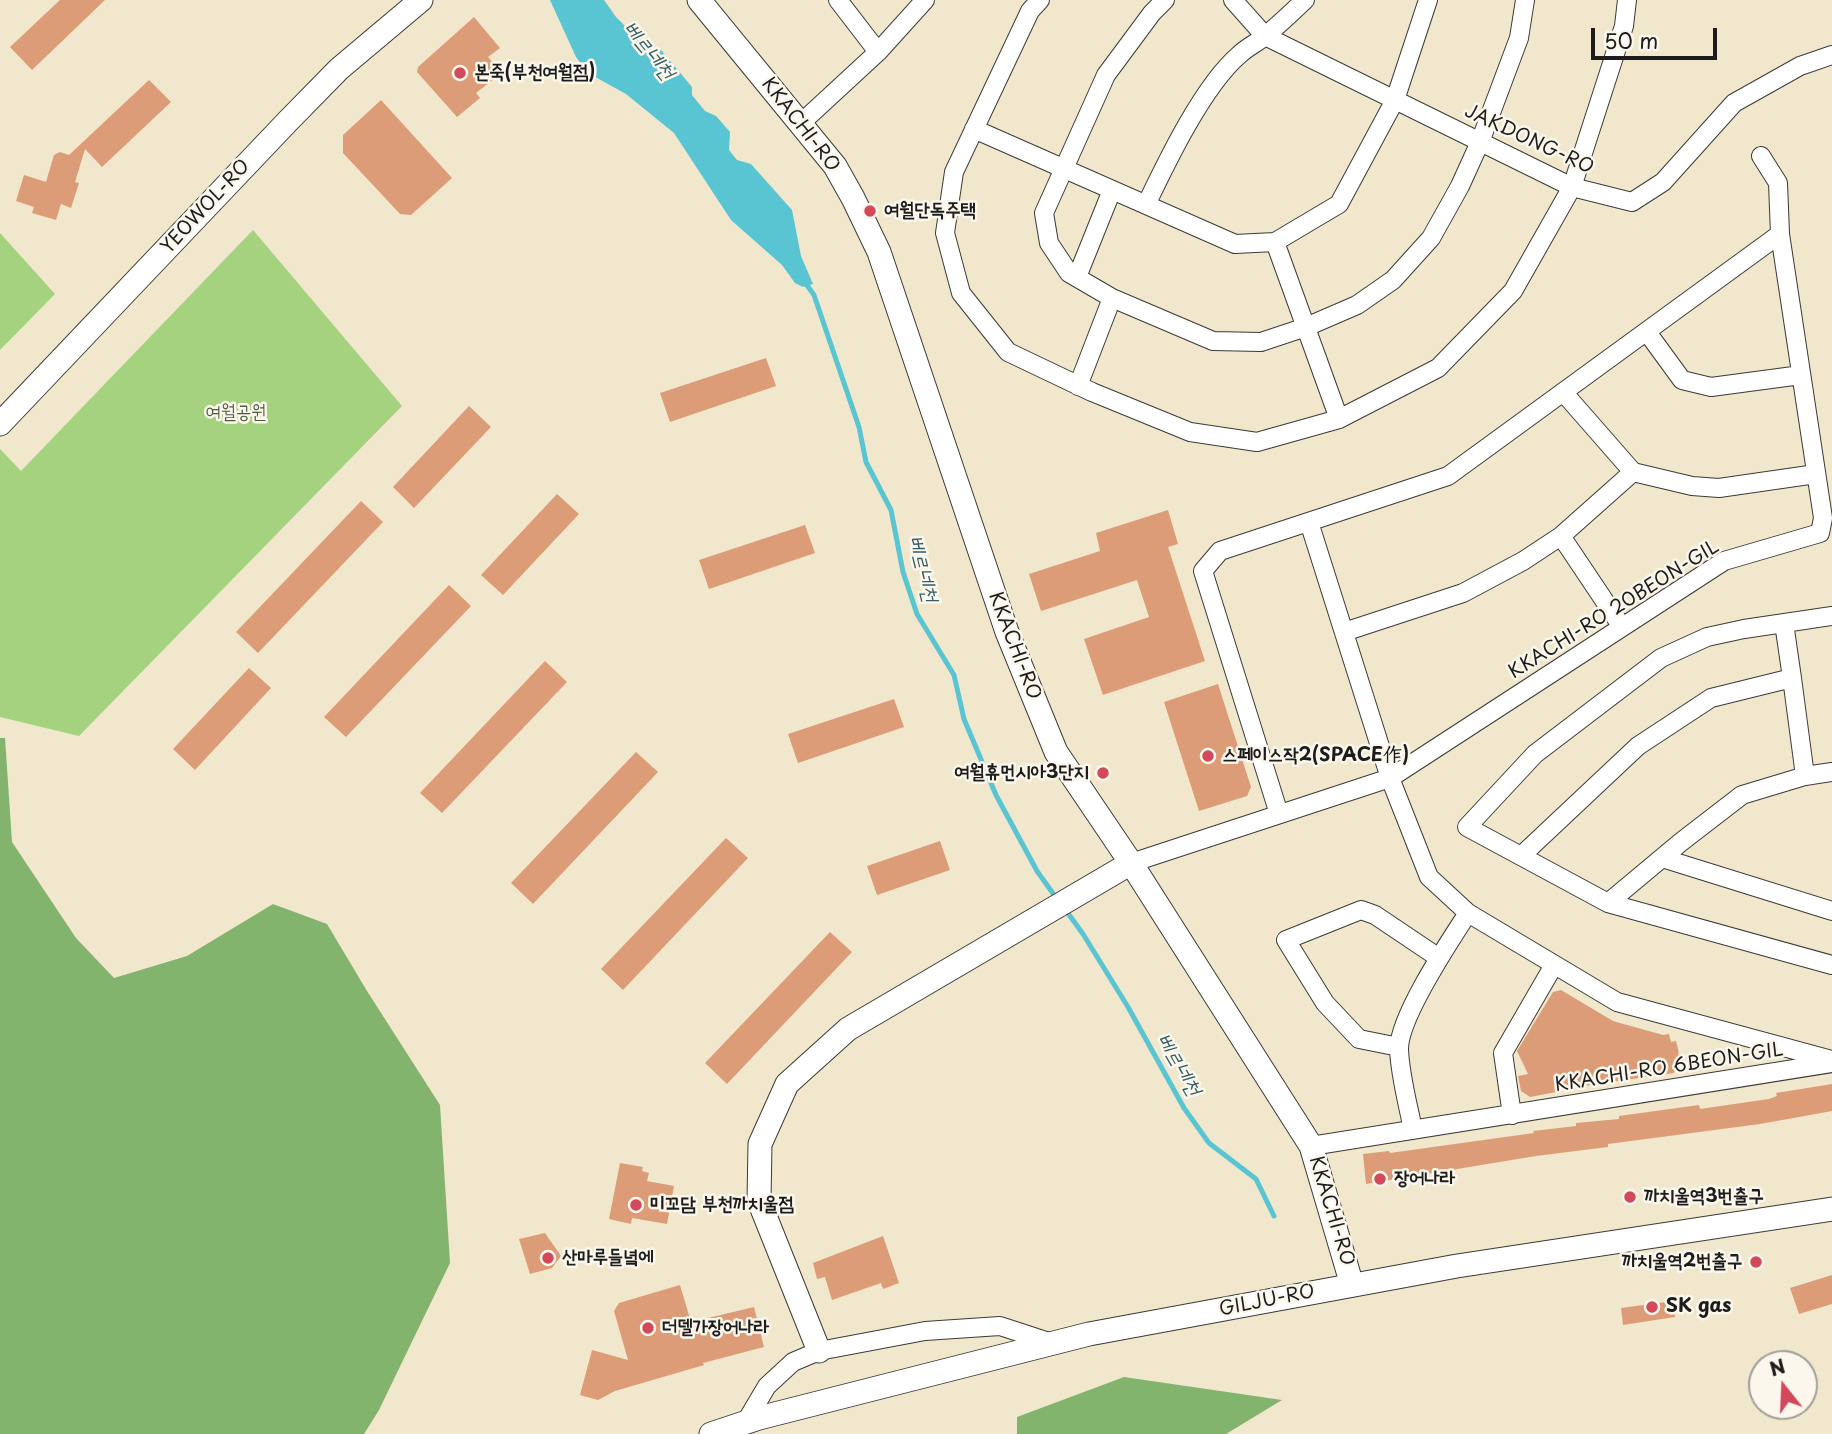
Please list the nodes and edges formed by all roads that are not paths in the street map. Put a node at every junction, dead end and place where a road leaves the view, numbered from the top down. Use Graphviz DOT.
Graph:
graph roads {
  1 [pos="421,0"];
  2 [pos="699,0"];
  3 [pos="838,0"];
  4 [pos="925,0"];
  5 [pos="1040,0"];
  6 [pos="1165,0"];
  7 [pos="1233,0"];
  8 [pos="1305,0"];
  9 [pos="1428,0"];
  10 [pos="1525,0"];
  11 [pos="1627,0"];
  12 [pos="1265,36"];
  13 [pos="878,52"];
  14 [pos="1832,55"];
  15 [pos="1395,100"];
  16 [pos="800,124"];
  17 [pos="974,129"];
  18 [pos="1480,142"];
  19 [pos="1761,156"];
  20 [pos="1063,169"];
  21 [pos="1572,187"];
  22 [pos="1112,190"];
  23 [pos="1146,205"];
  24 [pos="1780,234"];
  25 [pos="1275,242"];
  26 [pos="1077,277"];
  27 [pos="1112,298"];
  28 [pos="1306,327"];
  29 [pos="1647,332"];
  30 [pos="1801,374"];
  31 [pos="1078,386"];
  32 [pos="1563,392"];
  33 [pos="1339,419"];
  34 [pos="0,424"];
  35 [pos="1633,472"];
  36 [pos="1816,474"];
  37 [pos="1309,522"];
  38 [pos="1561,537"];
  39 [pos="1832,616"];
  40 [pos="1784,623"];
  41 [pos="1622,627"];
  42 [pos="1344,632"];
  43 [pos="1792,678"];
  44 [pos="1832,772"];
  45 [pos="1805,776"];
  46 [pos="1390,778"];
  47 [pos="1279,814"];
  48 [pos="1521,856"];
  49 [pos="1662,858"];
  50 [pos="1131,863"];
  51 [pos="1608,903"];
  52 [pos="1832,911"];
  53 [pos="1468,913"];
  54 [pos="1439,958"];
  55 [pos="1554,965"];
  56 [pos="1832,965"];
  57 [pos="1399,1047"];
  58 [pos="1832,1062"];
  59 [pos="1512,1115"];
  60 [pos="1413,1130"];
  61 [pos="1311,1146"];
  62 [pos="1832,1209"];
  63 [pos="1352,1285"];
  64 [pos="1052,1343"];
  65 [pos="819,1351"];
  66 [pos="745,1423"];
  67 [pos="711,1434"];
  1 -- 34 [label="street, YEOWOL-RO"];
  2 -- 16 [label="street, KKACHI-RO"];
  3 -- 13 [label="street"];
  4 -- 13 [label="street"];
  5 -- 17 [label="street"];
  6 -- 20 [label="street"];
  7 -- 12 [label="street, JAKDONG-RO"];
  8 -- 12 [label="street"];
  9 -- 15 [label="street"];
  10 -- 18 [label="street"];
  11 -- 21 [label="street"];
  12 -- 15 [label="street, JAKDONG-RO"];
  12 -- 23 [label="street"];
  13 -- 16 [label="street"];
  14 -- 21 [label="street, JAKDONG-RO"];
  15 -- 18 [label="street, JAKDONG-RO"];
  15 -- 25 [label="street"];
  16 -- 50 [label="street, KKACHI-RO"];
  17 -- 20 [label="street"];
  17 -- 31 [label="street"];
  18 -- 21 [label="street, JAKDONG-RO"];
  18 -- 28 [label="street"];
  19 -- 24 [label="street, KKACHI-RO 20BEON-GIL"];
  20 -- 22 [label="street"];
  20 -- 26 [label="street"];
  21 -- 33 [label="street"];
  22 -- 23 [label="street"];
  22 -- 26 [label="street"];
  23 -- 25 [label="street"];
  24 -- 29 [label="street"];
  24 -- 30 [label="street, KKACHI-RO 20BEON-GIL"];
  25 -- 28 [label="street"];
  26 -- 27 [label="street"];
  27 -- 28 [label="street"];
  27 -- 31 [label="street"];
  28 -- 33 [label="street"];
  29 -- 30 [label="street"];
  29 -- 32 [label="street"];
  30 -- 36 [label="street, KKACHI-RO 20BEON-GIL"];
  31 -- 33 [label="street"];
  32 -- 35 [label="street"];
  32 -- 37 [label="street"];
  35 -- 36 [label="street"];
  35 -- 38 [label="street"];
  36 -- 41 [label="street, KKACHI-RO 20BEON-GIL"];
  37 -- 42 [label="street"];
  37 -- 47 [label="street"];
  38 -- 41 [label="street"];
  38 -- 42 [label="street"];
  39 -- 40 [label="street"];
  40 -- 43 [label="street"];
  40 -- 48 [label="street"];
  41 -- 46 [label="street, KKACHI-RO 20BEON-GIL"];
  42 -- 46 [label="street"];
  43 -- 45 [label="street"];
  43 -- 48 [label="street"];
  44 -- 45 [label="street"];
  45 -- 49 [label="street"];
  46 -- 47 [label="street, KKACHI-RO 20BEON-GIL"];
  46 -- 53 [label="street"];
  47 -- 50 [label="street, KKACHI-RO 20BEON-GIL"];
  48 -- 51 [label="street"];
  49 -- 51 [label="street"];
  49 -- 52 [label="street"];
  50 -- 61 [label="street, KKACHI-RO"];
  50 -- 65 [label="street"];
  51 -- 56 [label="street"];
  53 -- 54 [label="street"];
  53 -- 55 [label="street"];
  54 -- 57 [label="street"];
  54 -- 57 [label="street"];
  55 -- 58 [label="street"];
  55 -- 59 [label="street"];
  57 -- 60 [label="street"];
  58 -- 59 [label="street, KKACHI-RO 6BEON-GIL"];
  59 -- 60 [label="street, KKACHI-RO 6BEON-GIL"];
  60 -- 61 [label="street, KKACHI-RO 6BEON-GIL"];
  61 -- 63 [label="street, KKACHI-RO"];
  62 -- 63 [label="street, GILJU-RO"];
  63 -- 64 [label="street, GILJU-RO"];
  64 -- 65 [label="street"];
  64 -- 66 [label="street, GILJU-RO"];
  65 -- 66 [label="street"];
  66 -- 67 [label="street, GILJU-RO"];
}
